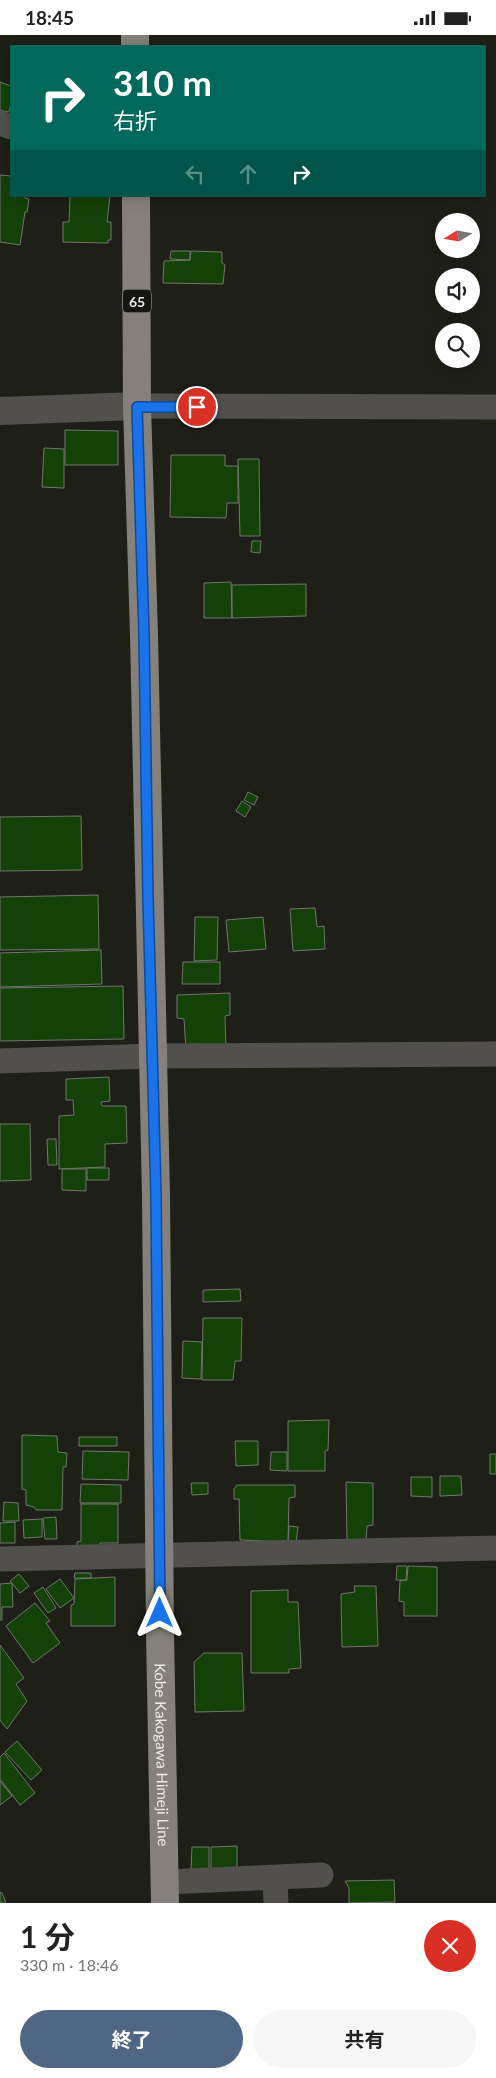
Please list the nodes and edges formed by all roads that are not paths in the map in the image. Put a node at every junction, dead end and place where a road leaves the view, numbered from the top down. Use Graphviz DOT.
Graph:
graph roads {
  1 [pos="136,197"];
  2 [pos="137,407"];
  3 [pos="496,407"];
  4 [pos="0,411"];
  5 [pos="496,1054"];
  6 [pos="152,1056"];
  7 [pos="0,1061"];
  8 [pos="496,1549"];
  9 [pos="160,1557"];
  10 [pos="0,1559"];
  11 [pos="321,1875"];
  12 [pos="275,1878"];
  13 [pos="165,1893"];
  14 [pos="276,1903"];
  1 -- 2 [label="main road, Kobe Kakogawa Himeji Line / 65"];
  2 -- 3 [label="street"];
  2 -- 4 [label="street"];
  2 -- 6 [label="main road, Kobe Kakogawa Himeji Line / 65"];
  5 -- 6 [label="street"];
  6 -- 7 [label="street"];
  6 -- 9 [label="main road, Kobe Kakogawa Himeji Line / 65"];
  8 -- 9 [label="street"];
  9 -- 10 [label="street"];
  9 -- 13 [label="main road, Kobe Kakogawa Himeji Line / 65"];
  11 -- 12 [label="street"];
  12 -- 13 [label="street"];
  12 -- 14 [label="street"];
}
